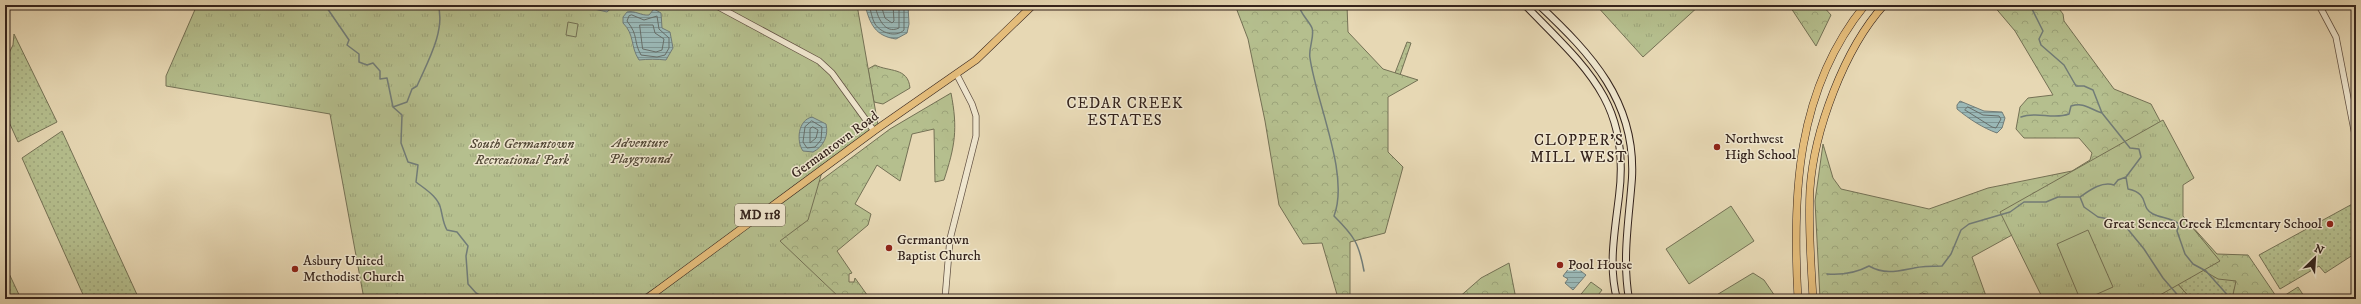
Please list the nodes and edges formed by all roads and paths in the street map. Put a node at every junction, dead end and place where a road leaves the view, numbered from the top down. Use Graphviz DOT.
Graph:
graph roads {
  1 [pos="715,5"];
  2 [pos="1033,5"];
  3 [pos="1524,5"];
  4 [pos="1538,5"];
  5 [pos="1865,5"];
  6 [pos="1884,5"];
  7 [pos="2319,5"];
  8 [pos="957,75"];
  9 [pos="874,131"];
  10 [pos="2356,140"];
  11 [pos="646,299"];
  12 [pos="945,299"];
  13 [pos="1617,299"];
  14 [pos="1629,299"];
  15 [pos="1798,299"];
  16 [pos="1813,299"];
  1 -- 9 [label="street"];
  2 -- 8 [label="main road, Germantown Road / MD 118"];
  3 -- 13 [label="main road"];
  4 -- 14 [label="main road"];
  5 -- 15 [label="main road"];
  6 -- 16 [label="main road"];
  7 -- 10 [label="street"];
  8 -- 9 [label="main road, Germantown Road / MD 118"];
  8 -- 12 [label="street"];
  9 -- 11 [label="main road, Germantown Road / MD 118"];
}
